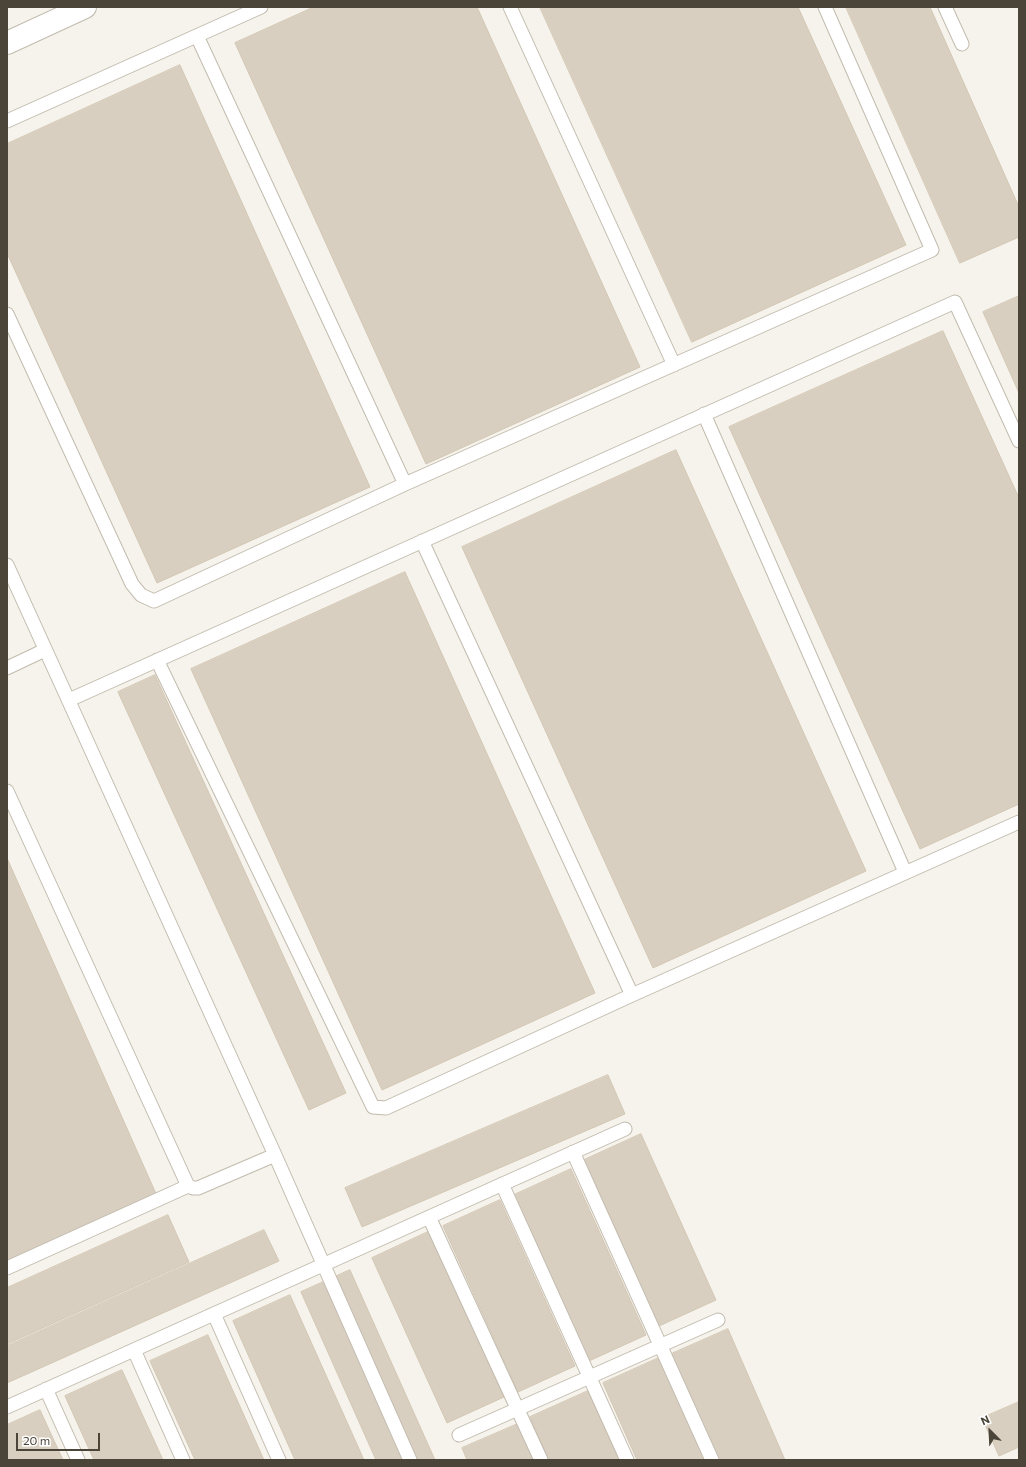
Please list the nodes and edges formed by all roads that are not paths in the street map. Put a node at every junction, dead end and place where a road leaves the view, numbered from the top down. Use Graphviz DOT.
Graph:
graph roads {
  1 [pos="85,7"];
  2 [pos="261,7"];
  3 [pos="510,7"];
  4 [pos="825,7"];
  5 [pos="945,7"];
  6 [pos="197,36"];
  7 [pos="7,43"];
  8 [pos="962,44"];
  9 [pos="7,121"];
  10 [pos="7,314"];
  11 [pos="674,365"];
  12 [pos="704,414"];
  13 [pos="1019,441"];
  14 [pos="405,484"];
  15 [pos="422,541"];
  16 [pos="7,565"];
  17 [pos="45,650"];
  18 [pos="157,660"];
  19 [pos="7,668"];
  20 [pos="69,700"];
  21 [pos="7,790"];
  22 [pos="1019,822"];
  23 [pos="905,872"];
  24 [pos="632,995"];
  25 [pos="625,1129"];
  26 [pos="573,1152"];
  27 [pos="275,1155"];
  28 [pos="502,1184"];
  29 [pos="188,1186"];
  30 [pos="429,1217"];
  31 [pos="323,1265"];
  32 [pos="7,1268"];
  33 [pos="214,1314"];
  34 [pos="718,1320"];
  35 [pos="660,1346"];
  36 [pos="134,1350"];
  37 [pos="589,1377"];
  38 [pos="46,1389"];
  39 [pos="7,1407"];
  40 [pos="517,1409"];
  41 [pos="459,1435"];
  42 [pos="78,1460"];
  43 [pos="183,1460"];
  44 [pos="280,1460"];
  45 [pos="410,1460"];
  46 [pos="541,1460"];
  47 [pos="627,1460"];
  48 [pos="712,1460"];
  1 -- 7 [label="street"];
  2 -- 6 [label="lane"];
  3 -- 11 [label="lane"];
  4 -- 11 [label="lane"];
  5 -- 8 [label="lane"];
  6 -- 9 [label="lane"];
  6 -- 14 [label="lane"];
  10 -- 14 [label="lane"];
  11 -- 14 [label="lane"];
  12 -- 13 [label="lane"];
  12 -- 15 [label="lane"];
  12 -- 23 [label="lane"];
  15 -- 18 [label="lane"];
  15 -- 24 [label="lane"];
  16 -- 17 [label="lane"];
  17 -- 19 [label="lane"];
  17 -- 20 [label="lane"];
  18 -- 20 [label="lane"];
  18 -- 24 [label="lane"];
  20 -- 27 [label="lane"];
  21 -- 29 [label="lane"];
  22 -- 23 [label="lane"];
  23 -- 24 [label="lane"];
  25 -- 26 [label="lane"];
  26 -- 28 [label="lane"];
  26 -- 35 [label="lane"];
  27 -- 29 [label="lane"];
  27 -- 31 [label="lane"];
  28 -- 30 [label="lane"];
  28 -- 37 [label="lane"];
  29 -- 32 [label="lane"];
  30 -- 31 [label="lane"];
  30 -- 40 [label="lane"];
  31 -- 33 [label="lane"];
  31 -- 45 [label="lane"];
  33 -- 36 [label="lane"];
  33 -- 44 [label="lane"];
  34 -- 35 [label="lane"];
  35 -- 37 [label="lane"];
  35 -- 48 [label="lane"];
  36 -- 38 [label="lane"];
  36 -- 43 [label="lane"];
  37 -- 40 [label="lane"];
  37 -- 47 [label="lane"];
  38 -- 39 [label="lane"];
  38 -- 42 [label="lane"];
  40 -- 41 [label="lane"];
  40 -- 46 [label="lane"];
}
